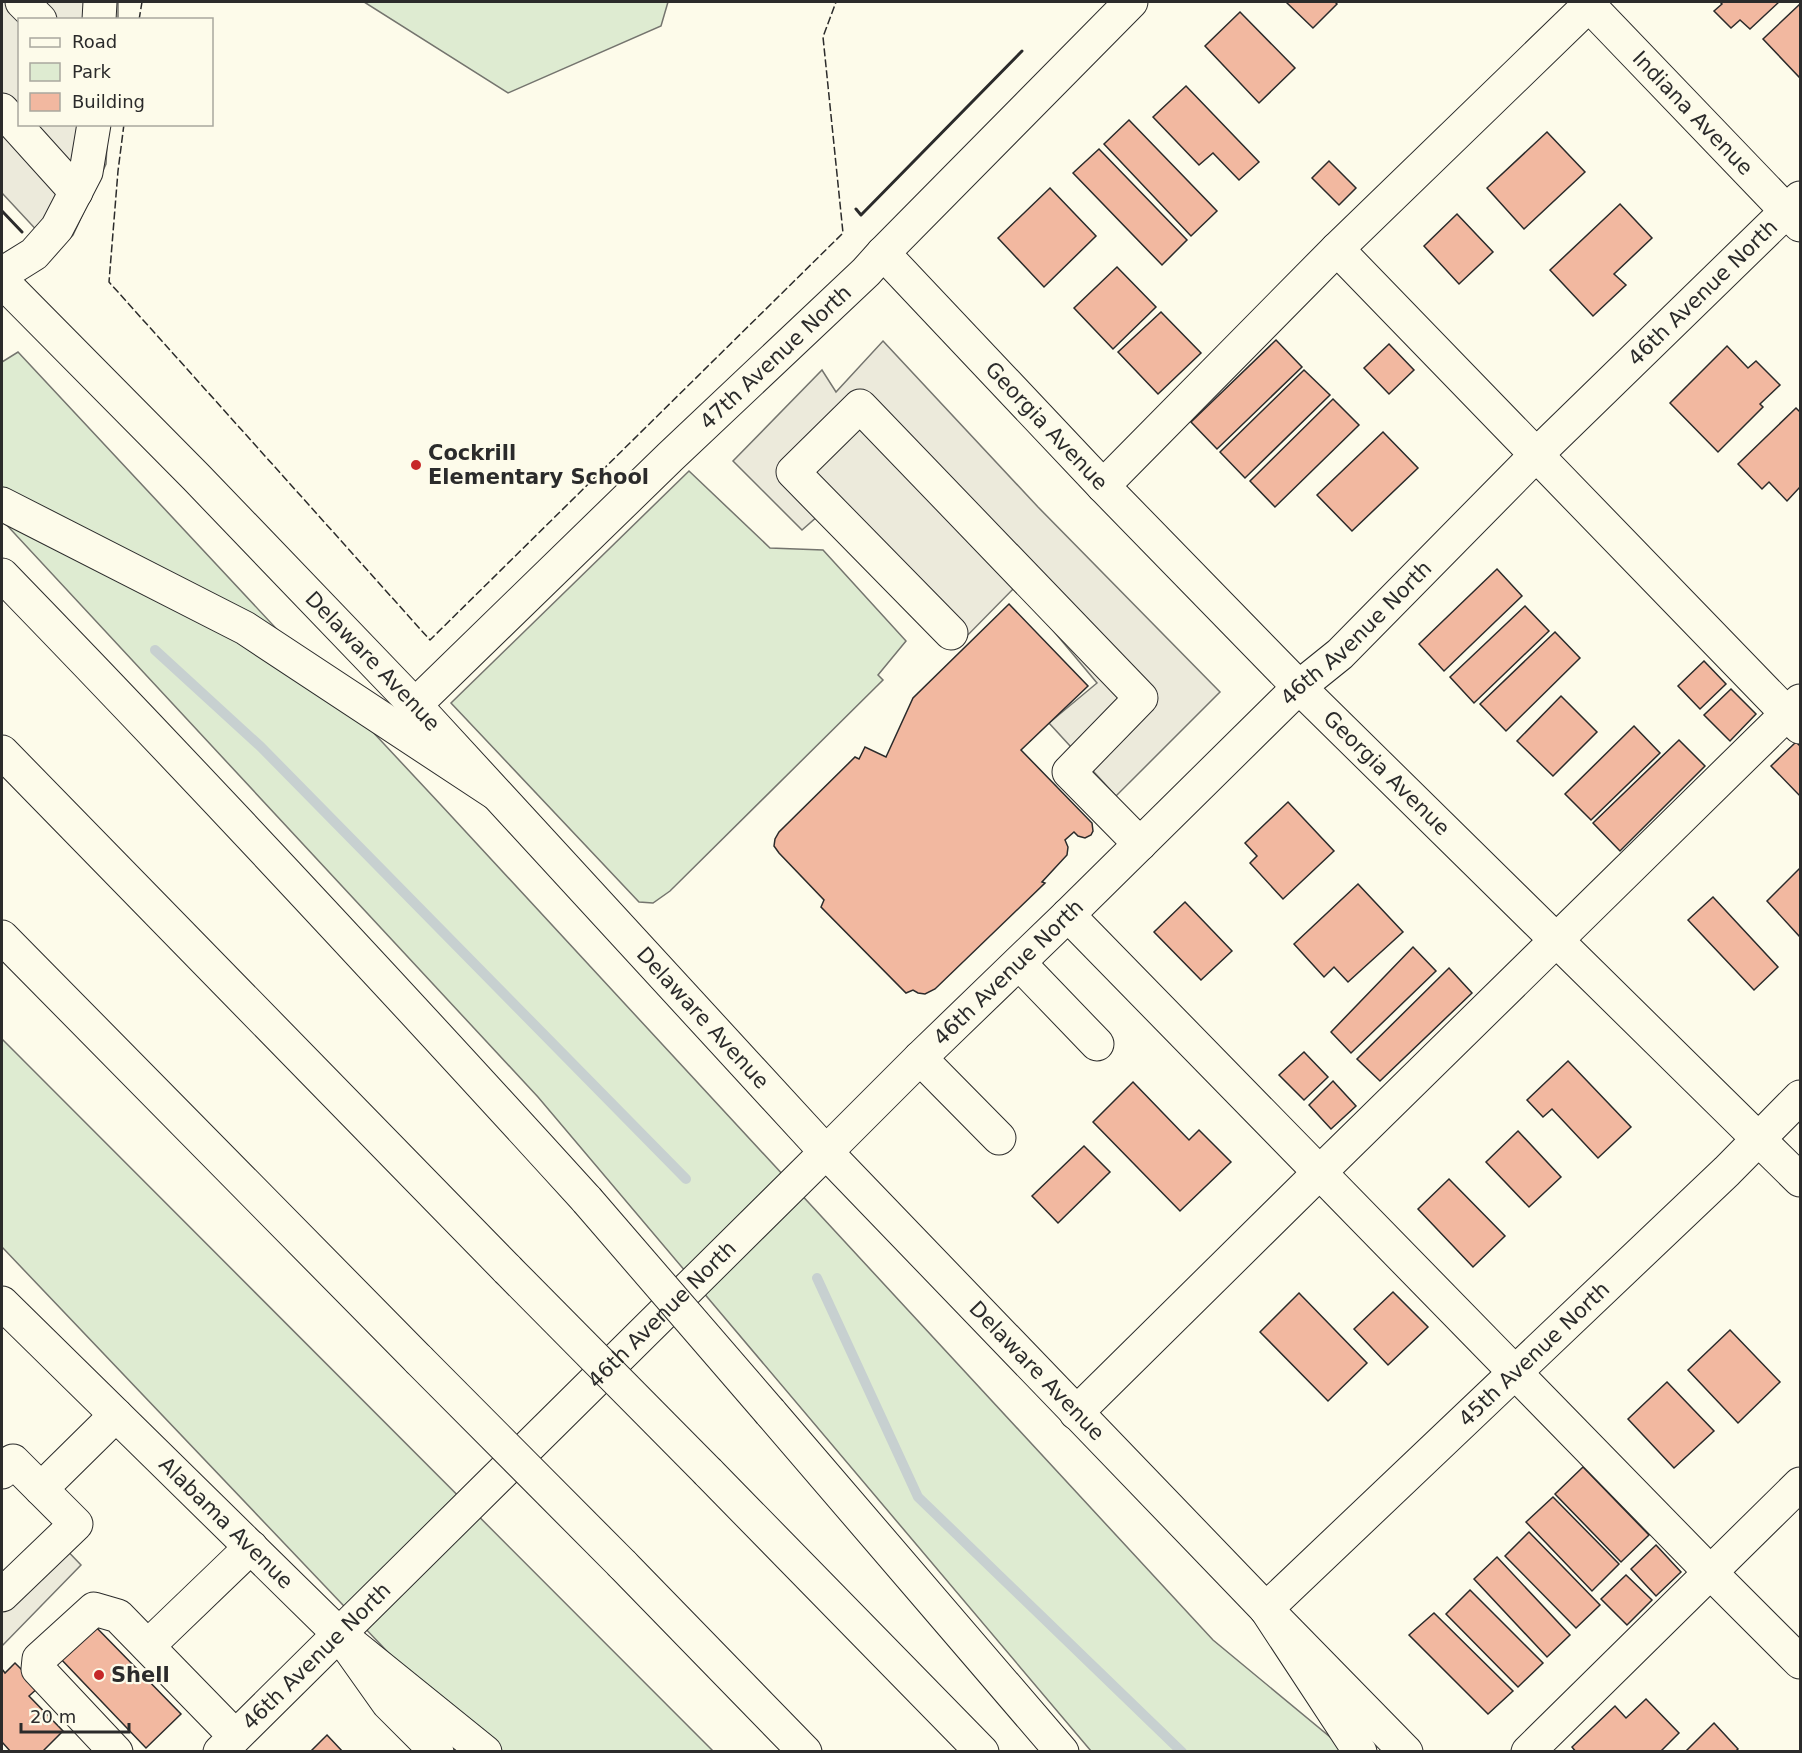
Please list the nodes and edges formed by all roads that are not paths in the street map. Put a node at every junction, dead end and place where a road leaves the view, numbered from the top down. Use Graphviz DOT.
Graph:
graph roads {
  1 [pos="22,2"];
  2 [pos="100,2"];
  3 [pos="1131,2"];
  4 [pos="1588,3"];
  5 [pos="38,18"];
  6 [pos="99,18"];
  7 [pos="2,110"];
  8 [pos="94,126"];
  9 [pos="76,192"];
  10 [pos="1796,211"];
  11 [pos="1337,249"];
  12 [pos="883,253"];
  13 [pos="2,274"];
  14 [pos="2,281"];
  15 [pos="1536,455"];
  16 [pos="1103,486"];
  17 [pos="2,504"];
  18 [pos="2,575"];
  19 [pos="951,633"];
  20 [pos="1299,687"];
  21 [pos="415,705"];
  22 [pos="1796,714"];
  23 [pos="2,752"];
  24 [pos="495,793"];
  25 [pos="1140,844"];
  26 [pos="1068,915"];
  27 [pos="2,937"];
  28 [pos="1556,940"];
  29 [pos="1019,963"];
  30 [pos="1097,1044"];
  31 [pos="920,1058"];
  32 [pos="1800,1097"];
  33 [pos="999,1138"];
  34 [pos="1760,1139"];
  35 [pos="826,1152"];
  36 [pos="1320,1172"];
  37 [pos="1800,1180"];
  38 [pos="2,1303"];
  39 [pos="1515,1372"];
  40 [pos="1077,1413"];
  41 [pos="116,1415"];
  42 [pos="7,1466"];
  43 [pos="1800,1484"];
  44 [pos="41,1489"];
  45 [pos="251,1547"];
  46 [pos="1711,1573"];
  47 [pos="2,1595"];
  48 [pos="1266,1609"];
  49 [pos="339,1634"];
  50 [pos="148,1646"];
  51 [pos="1800,1662"];
  52 [pos="228,1744"];
  53 [pos="116,1752"];
  54 [pos="437,1752"];
  55 [pos="485,1752"];
  56 [pos="805,1752"];
  57 [pos="982,1752"];
  58 [pos="1062,1752"];
  59 [pos="1360,1752"];
  60 [pos="1406,1752"];
  61 [pos="1528,1752"];
  1 -- 5 [label="main road"];
  2 -- 6 [label="main road"];
  3 -- 12 [label="main road, 47th Avenue North"];
  4 -- 10 [label="main road, Indiana Avenue"];
  4 -- 11 [label="main road"];
  7 -- 9 [label="main road"];
  8 -- 9 [label="main road"];
  9 -- 13 [label="main road"];
  10 -- 15 [label="main road, 46th Avenue North"];
  11 -- 15 [label="main road"];
  11 -- 16 [label="main road"];
  12 -- 16 [label="main road, Georgia Avenue"];
  12 -- 21 [label="main road, 47th Avenue North"];
  14 -- 21 [label="main road, Delaware Avenue"];
  15 -- 20 [label="main road, 46th Avenue North"];
  15 -- 22 [label="main road"];
  16 -- 20 [label="main road, Georgia Avenue"];
  17 -- 24 [label="main road"];
  18 -- 58 [label="main road, bridge"];
  19 -- 25 [label="main road"];
  20 -- 25 [label="main road, 46th Avenue North"];
  20 -- 28 [label="main road, Georgia Avenue"];
  21 -- 24 [label="main road, Delaware Avenue"];
  22 -- 28 [label="main road"];
  23 -- 57 [label="main road, bridge"];
  24 -- 35 [label="main road, Delaware Avenue"];
  25 -- 26 [label="main road, 46th Avenue North"];
  26 -- 29 [label="main road, 46th Avenue North"];
  26 -- 36 [label="main road"];
  27 -- 56 [label="main road, bridge"];
  28 -- 34 [label="main road, Georgia Avenue"];
  28 -- 36 [label="main road"];
  29 -- 30 [label="main road"];
  29 -- 31 [label="main road, 46th Avenue North"];
  31 -- 33 [label="main road"];
  31 -- 35 [label="main road, 46th Avenue North"];
  32 -- 34 [label="main road, 45th Avenue North"];
  34 -- 37 [label="main road, Georgia Avenue"];
  34 -- 39 [label="main road, 45th Avenue North"];
  35 -- 40 [label="main road, Delaware Avenue"];
  35 -- 49 [label="main road, 46th Avenue North"];
  36 -- 39 [label="main road"];
  36 -- 40 [label="main road"];
  38 -- 41 [label="main road, Alabama Avenue"];
  39 -- 46 [label="main road"];
  39 -- 48 [label="main road, 45th Avenue North"];
  40 -- 48 [label="main road, Delaware Avenue"];
  41 -- 44 [label="main road"];
  41 -- 45 [label="main road, Alabama Avenue"];
  42 -- 44 [label="main road"];
  43 -- 46 [label="main road"];
  44 -- 47 [label="main road"];
  45 -- 49 [label="main road, Alabama Avenue"];
  45 -- 50 [label="main road"];
  46 -- 51 [label="main road"];
  46 -- 61 [label="main road"];
  48 -- 59 [label="main road"];
  48 -- 60 [label="main road, Delaware Avenue"];
  49 -- 52 [label="main road, 46th Avenue North"];
  49 -- 54 [label="main road, Alabama Avenue"];
  49 -- 55 [label="main road"];
  50 -- 52 [label="main road"];
  50 -- 53 [label="main road"];
}
